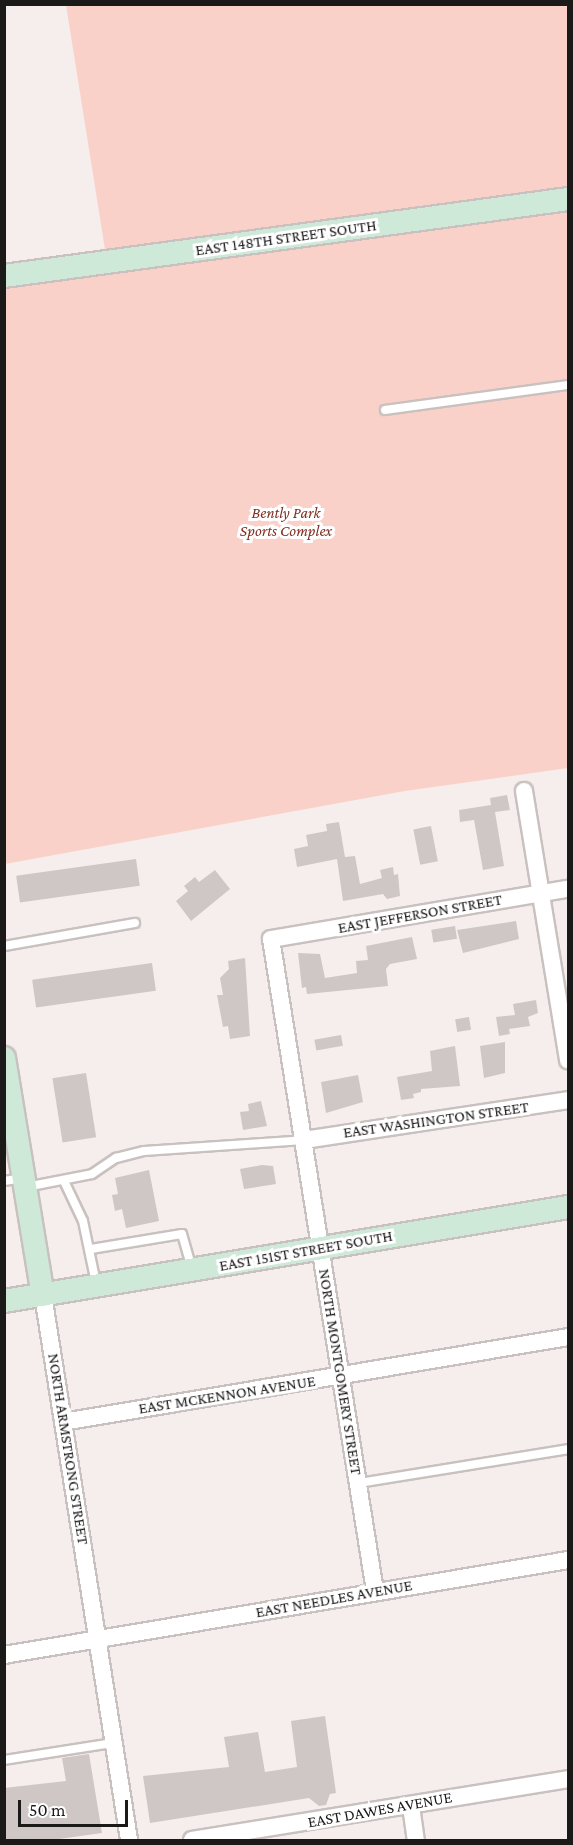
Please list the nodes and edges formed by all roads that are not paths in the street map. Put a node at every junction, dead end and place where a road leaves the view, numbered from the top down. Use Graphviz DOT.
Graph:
graph roads {
  1 [pos="568,199"];
  2 [pos="4,276"];
  3 [pos="568,385"];
  4 [pos="385,410"];
  5 [pos="524,790"];
  6 [pos="568,889"];
  7 [pos="542,893"];
  8 [pos="135,924"];
  9 [pos="271,939"];
  10 [pos="4,946"];
  11 [pos="4,1058"];
  12 [pos="568,1060"];
  13 [pos="568,1100"];
  14 [pos="304,1140"];
  15 [pos="64,1181"];
  16 [pos="18,1182"];
  17 [pos="568,1208"];
  18 [pos="91,1249"];
  19 [pos="320,1249"];
  20 [pos="192,1271"];
  21 [pos="97,1286"];
  22 [pos="43,1295"];
  23 [pos="4,1301"];
  24 [pos="568,1337"];
  25 [pos="342,1377"];
  26 [pos="63,1422"];
  27 [pos="568,1449"];
  28 [pos="358,1483"];
  29 [pos="568,1560"];
  30 [pos="375,1591"];
  31 [pos="99,1640"];
  32 [pos="4,1655"];
  33 [pos="113,1743"];
  34 [pos="4,1760"];
  35 [pos="568,1779"];
  36 [pos="411,1806"];
  37 [pos="129,1840"];
  38 [pos="192,1840"];
  39 [pos="417,1840"];
  1 -- 2 [label="street, EAST 148TH STREET SOUTH"];
  3 -- 4 [label="lane"];
  5 -- 7 [label="street"];
  6 -- 7 [label="street, EAST JEFFERSON STREET"];
  7 -- 9 [label="street, EAST JEFFERSON STREET"];
  7 -- 12 [label="street"];
  8 -- 10 [label="lane"];
  9 -- 14 [label="street, NORTH MONTGOMERY STREET"];
  11 -- 16 [label="street, NORTH ARMSTRONG STREET"];
  13 -- 14 [label="street, EAST WASHINGTON STREET"];
  14 -- 15 [label="lane"];
  14 -- 19 [label="street, NORTH MONTGOMERY STREET"];
  15 -- 16 [label="lane"];
  15 -- 18 [label="lane"];
  16 -- 22 [label="street, NORTH ARMSTRONG STREET"];
  17 -- 19 [label="street, EAST 151ST STREET SOUTH"];
  18 -- 20 [label="lane"];
  18 -- 21 [label="lane"];
  19 -- 20 [label="street, EAST 151ST STREET SOUTH"];
  19 -- 25 [label="street, NORTH MONTGOMERY STREET"];
  20 -- 21 [label="street, EAST 151ST STREET SOUTH"];
  21 -- 22 [label="street, EAST 151ST STREET SOUTH"];
  22 -- 23 [label="street, EAST 151ST STREET SOUTH"];
  22 -- 26 [label="street, NORTH ARMSTRONG STREET"];
  24 -- 25 [label="street, EAST MCKENNON AVENUE"];
  25 -- 26 [label="street, EAST MCKENNON AVENUE"];
  25 -- 28 [label="street, NORTH MONTGOMERY STREET"];
  26 -- 31 [label="street, NORTH ARMSTRONG STREET"];
  27 -- 28 [label="lane"];
  28 -- 30 [label="street, NORTH MONTGOMERY STREET"];
  29 -- 30 [label="street, EAST NEEDLES AVENUE"];
  30 -- 31 [label="street, EAST NEEDLES AVENUE"];
  31 -- 32 [label="street, EAST NEEDLES AVENUE"];
  31 -- 33 [label="street, NORTH ARMSTRONG STREET"];
  33 -- 34 [label="lane"];
  33 -- 37 [label="street, NORTH ARMSTRONG STREET"];
  35 -- 36 [label="street, EAST DAWES AVENUE"];
  36 -- 38 [label="street, EAST DAWES AVENUE"];
  36 -- 39 [label="street"];
}
